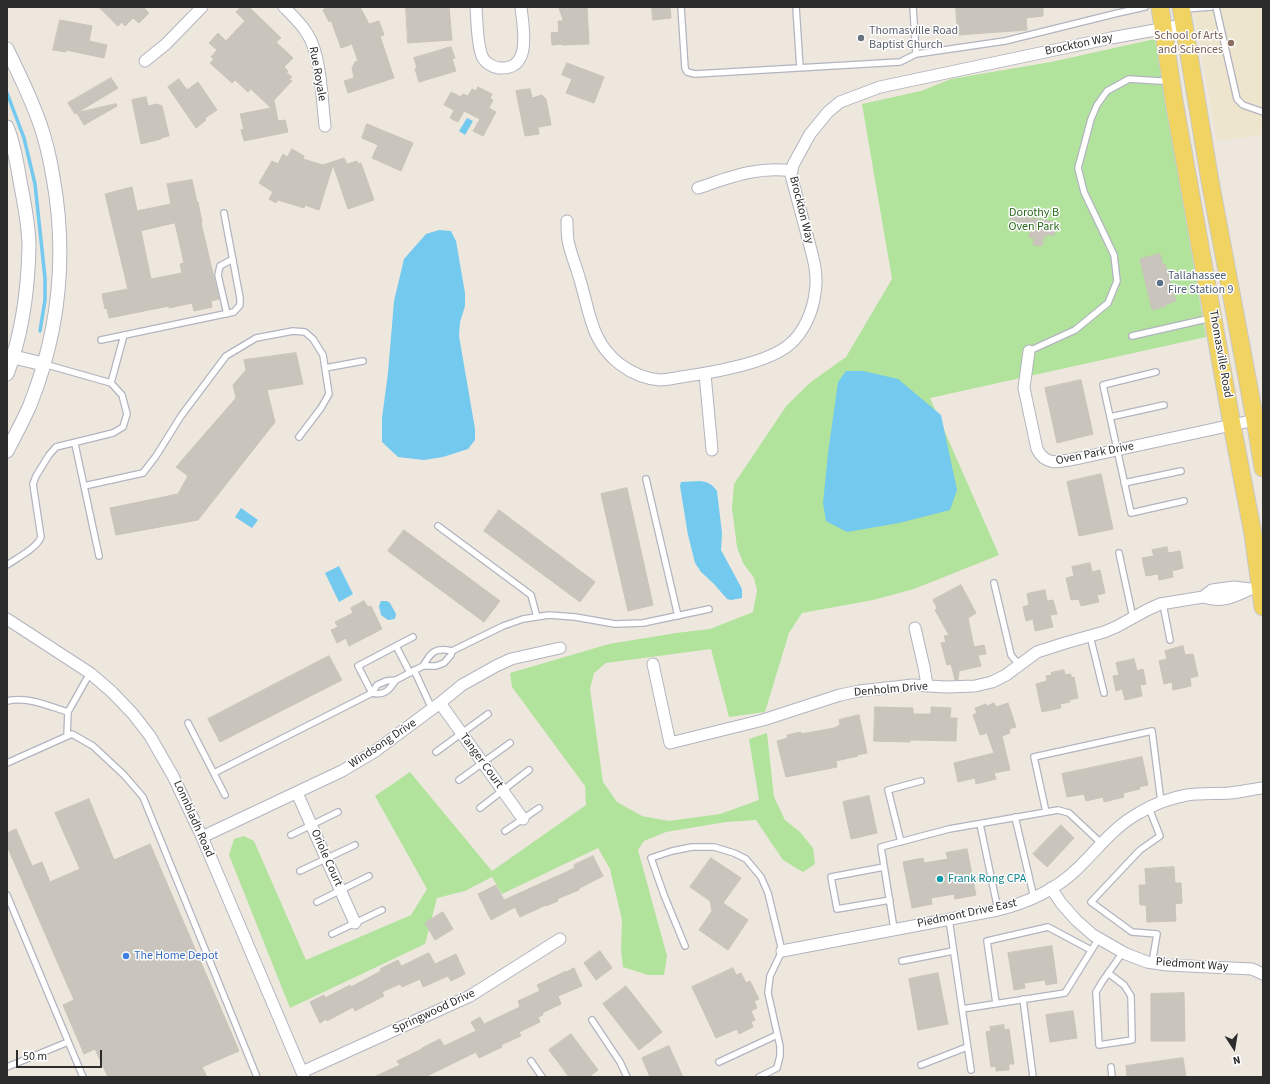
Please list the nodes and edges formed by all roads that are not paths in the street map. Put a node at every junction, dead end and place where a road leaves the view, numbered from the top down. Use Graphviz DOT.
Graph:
graph roads {
  1 [pos="202,7"];
  2 [pos="284,7"];
  3 [pos="476,7"];
  4 [pos="521,7"];
  5 [pos="681,7"];
  6 [pos="796,7"];
  7 [pos="913,7"];
  8 [pos="1145,7"];
  9 [pos="1160,7"];
  10 [pos="1211,7"];
  11 [pos="1216,7"];
  12 [pos="1118,10"];
  13 [pos="1182,13"];
  14 [pos="1162,29"];
  15 [pos="7,49"];
  16 [pos="916,54"];
  17 [pos="145,61"];
  18 [pos="800,68"];
  19 [pos="1171,80"];
  20 [pos="1263,112"];
  21 [pos="325,126"];
  22 [pos="7,127"];
  23 [pos="792,172"];
  24 [pos="1210,181"];
  25 [pos="1189,185"];
  26 [pos="698,188"];
  27 [pos="224,213"];
  28 [pos="567,221"];
  29 [pos="232,259"];
  30 [pos="1235,312"];
  31 [pos="227,314"];
  32 [pos="1213,317"];
  33 [pos="124,335"];
  34 [pos="1132,336"];
  35 [pos="101,340"];
  36 [pos="1029,351"];
  37 [pos="10,355"];
  38 [pos="363,361"];
  39 [pos="43,364"];
  40 [pos="325,368"];
  41 [pos="1156,372"];
  42 [pos="7,374"];
  43 [pos="705,374"];
  44 [pos="111,383"];
  45 [pos="1164,405"];
  46 [pos="1110,417"];
  47 [pos="1255,420"];
  48 [pos="1232,424"];
  49 [pos="299,437"];
  50 [pos="75,444"];
  51 [pos="712,450"];
  52 [pos="1117,450"];
  53 [pos="7,451"];
  54 [pos="1263,468"];
  55 [pos="1181,471"];
  56 [pos="646,479"];
  57 [pos="1124,483"];
  58 [pos="84,486"];
  59 [pos="1184,501"];
  60 [pos="438,526"];
  61 [pos="1119,553"];
  62 [pos="99,556"];
  63 [pos="7,565"];
  64 [pos="994,583"];
  65 [pos="1258,588"];
  66 [pos="1163,604"];
  67 [pos="1263,607"];
  68 [pos="708,609"];
  69 [pos="678,616"];
  70 [pos="537,617"];
  71 [pos="1133,618"];
  72 [pos="7,619"];
  73 [pos="915,628"];
  74 [pos="1090,636"];
  75 [pos="413,637"];
  76 [pos="1170,640"];
  77 [pos="396,646"];
  78 [pos="560,648"];
  79 [pos="452,651"];
  80 [pos="653,664"];
  81 [pos="1021,664"];
  82 [pos="423,666"];
  83 [pos="412,671"];
  84 [pos="90,673"];
  85 [pos="396,680"];
  86 [pos="927,685"];
  87 [pos="372,693"];
  88 [pos="1104,693"];
  89 [pos="7,700"];
  90 [pos="436,706"];
  91 [pos="68,712"];
  92 [pos="488,714"];
  93 [pos="188,723"];
  94 [pos="461,733"];
  95 [pos="68,736"];
  96 [pos="510,742"];
  97 [pos="436,752"];
  98 [pos="7,763"];
  99 [pos="482,763"];
  100 [pos="529,770"];
  101 [pos="214,773"];
  102 [pos="459,780"];
  103 [pos="920,781"];
  104 [pos="1263,788"];
  105 [pos="502,790"];
  106 [pos="297,793"];
  107 [pos="225,795"];
  108 [pos="1161,802"];
  109 [pos="480,808"];
  110 [pos="540,808"];
  111 [pos="1149,808"];
  112 [pos="338,812"];
  113 [pos="1046,812"];
  114 [pos="1015,817"];
  115 [pos="523,819"];
  116 [pos="980,824"];
  117 [pos="311,825"];
  118 [pos="505,831"];
  119 [pos="291,835"];
  120 [pos="202,838"];
  121 [pos="901,842"];
  122 [pos="1102,843"];
  123 [pos="355,845"];
  124 [pos="326,858"];
  125 [pos="884,867"];
  126 [pos="300,871"];
  127 [pos="369,876"];
  128 [pos="1051,888"];
  129 [pos="341,890"];
  130 [pos="7,895"];
  131 [pos="1034,898"];
  132 [pos="890,900"];
  133 [pos="317,902"];
  134 [pos="382,910"];
  135 [pos="998,910"];
  136 [pos="949,919"];
  137 [pos="355,923"];
  138 [pos="894,929"];
  139 [pos="332,934"];
  140 [pos="1099,938"];
  141 [pos="560,939"];
  142 [pos="685,946"];
  143 [pos="1091,950"];
  144 [pos="782,951"];
  145 [pos="953,951"];
  146 [pos="1123,952"];
  147 [pos="902,961"];
  148 [pos="1152,963"];
  149 [pos="1263,963"];
  150 [pos="1252,969"];
  151 [pos="1108,973"];
  152 [pos="1263,974"];
  153 [pos="1024,999"];
  154 [pos="996,1004"];
  155 [pos="962,1009"];
  156 [pos="592,1020"];
  157 [pos="777,1035"];
  158 [pos="68,1042"];
  159 [pos="968,1047"];
  160 [pos="531,1061"];
  161 [pos="719,1062"];
  162 [pos="921,1066"];
  163 [pos="1111,1067"];
  164 [pos="7,1068"];
  165 [pos="971,1070"];
  166 [pos="303,1075"];
  167 [pos="83,1077"];
  168 [pos="257,1077"];
  169 [pos="542,1077"];
  170 [pos="627,1077"];
  171 [pos="759,1077"];
  172 [pos="1034,1077"];
  173 [pos="1112,1077"];
  1 -- 17 [label="street"];
  2 -- 21 [label="street, Rue Royale"];
  3 -- 4 [label="street"];
  5 -- 18 [label="lane"];
  6 -- 18 [label="lane"];
  7 -- 16 [label="lane"];
  8 -- 12 [label="lane"];
  9 -- 14 [label="main road, Thomasville Road"];
  10 -- 13 [label="lane"];
  11 -- 20 [label="lane"];
  12 -- 16 [label="lane"];
  13 -- 14 [label="street, Brockton Way"];
  13 -- 24 [label="main road, Thomasville Road"];
  14 -- 19 [label="main road, Thomasville Road"];
  14 -- 23 [label="street, Brockton Way"];
  15 -- 39 [label="street"];
  16 -- 18 [label="lane"];
  19 -- 25 [label="main road, Thomasville Road"];
  19 -- 36 [label="lane"];
  22 -- 37 [label="street"];
  23 -- 26 [label="street"];
  23 -- 43 [label="street, Brockton Way"];
  24 -- 25 [label="main road"];
  24 -- 30 [label="main road, Thomasville Road"];
  25 -- 32 [label="main road, Thomasville Road"];
  27 -- 29 [label="lane"];
  28 -- 43 [label="street, Brockton Way"];
  29 -- 31 [label="lane"];
  29 -- 31 [label="lane"];
  30 -- 32 [label="main road"];
  30 -- 47 [label="main road, Thomasville Road"];
  31 -- 33 [label="lane"];
  32 -- 34 [label="lane"];
  32 -- 48 [label="main road, Thomasville Road"];
  33 -- 35 [label="lane"];
  33 -- 44 [label="lane"];
  36 -- 52 [label="street, Oven Park Drive"];
  37 -- 39 [label="street"];
  37 -- 42 [label="street"];
  38 -- 40 [label="lane"];
  39 -- 44 [label="lane"];
  39 -- 53 [label="street"];
  40 -- 49 [label="lane"];
  40 -- 58 [label="lane"];
  41 -- 46 [label="lane"];
  43 -- 51 [label="street"];
  44 -- 50 [label="lane"];
  45 -- 46 [label="lane"];
  46 -- 52 [label="lane"];
  47 -- 48 [label="street, Oven Park Drive"];
  47 -- 54 [label="main road, Thomasville Road"];
  48 -- 52 [label="street, Oven Park Drive"];
  48 -- 65 [label="main road, Thomasville Road"];
  50 -- 58 [label="lane"];
  50 -- 63 [label="lane"];
  52 -- 57 [label="lane"];
  55 -- 57 [label="lane"];
  56 -- 69 [label="lane"];
  57 -- 59 [label="lane"];
  58 -- 62 [label="lane"];
  60 -- 70 [label="lane"];
  61 -- 71 [label="lane"];
  64 -- 81 [label="lane"];
  65 -- 66 [label="street, Denholm Drive"];
  65 -- 67 [label="main road, Thomasville Road"];
  66 -- 71 [label="street, Denholm Drive"];
  66 -- 76 [label="lane"];
  68 -- 69 [label="lane"];
  69 -- 70 [label="lane"];
  70 -- 79 [label="lane"];
  71 -- 74 [label="street, Denholm Drive"];
  72 -- 84 [label="street, Lonnbladh Road"];
  73 -- 86 [label="street"];
  74 -- 81 [label="street, Denholm Drive"];
  74 -- 88 [label="lane"];
  75 -- 77 [label="lane"];
  77 -- 83 [label="lane"];
  77 -- 87 [label="lane"];
  78 -- 90 [label="street, Windsong Drive"];
  79 -- 82 [label="lane"];
  79 -- 82 [label="lane"];
  80 -- 86 [label="street, Denholm Drive"];
  81 -- 86 [label="street, Denholm Drive"];
  82 -- 83 [label="lane"];
  83 -- 85 [label="lane"];
  83 -- 90 [label="lane"];
  84 -- 91 [label="lane"];
  84 -- 120 [label="street, Lonnbladh Road"];
  85 -- 87 [label="lane"];
  85 -- 87 [label="lane"];
  87 -- 101 [label="lane"];
  89 -- 91 [label="lane"];
  90 -- 94 [label="street, Tanger Court"];
  90 -- 106 [label="street, Windsong Drive"];
  91 -- 95 [label="lane"];
  92 -- 94 [label="lane"];
  93 -- 101 [label="lane"];
  94 -- 97 [label="lane"];
  94 -- 99 [label="street, Tanger Court"];
  95 -- 98 [label="lane"];
  95 -- 168 [label="lane"];
  96 -- 99 [label="lane"];
  99 -- 102 [label="lane"];
  99 -- 105 [label="street, Tanger Court"];
  100 -- 105 [label="lane"];
  101 -- 107 [label="lane"];
  103 -- 121 [label="lane"];
  104 -- 108 [label="street, Piedmont Drive East"];
  105 -- 109 [label="lane"];
  105 -- 115 [label="street, Tanger Court"];
  106 -- 117 [label="street, Oriole Court"];
  106 -- 120 [label="street, Windsong Drive"];
  108 -- 111 [label="street, Piedmont Drive East"];
  108 -- 113 [label="lane"];
  110 -- 115 [label="lane"];
  111 -- 122 [label="street, Piedmont Drive East"];
  111 -- 148 [label="lane"];
  112 -- 117 [label="lane"];
  113 -- 114 [label="lane"];
  113 -- 122 [label="lane"];
  114 -- 116 [label="lane"];
  114 -- 131 [label="lane"];
  115 -- 118 [label="lane"];
  116 -- 121 [label="lane"];
  116 -- 135 [label="lane"];
  117 -- 119 [label="lane"];
  117 -- 124 [label="street, Oriole Court"];
  120 -- 166 [label="street, Lonnbladh Road"];
  121 -- 125 [label="lane"];
  122 -- 128 [label="street, Piedmont Drive East"];
  123 -- 124 [label="lane"];
  124 -- 126 [label="lane"];
  124 -- 129 [label="street, Oriole Court"];
  125 -- 132 [label="lane"];
  125 -- 132 [label="lane"];
  127 -- 129 [label="lane"];
  128 -- 131 [label="street, Piedmont Drive East"];
  128 -- 140 [label="street, Piedmont Way"];
  129 -- 133 [label="lane"];
  129 -- 137 [label="street, Oriole Court"];
  130 -- 158 [label="lane"];
  131 -- 135 [label="street, Piedmont Drive East"];
  132 -- 138 [label="lane"];
  134 -- 137 [label="lane"];
  135 -- 136 [label="street, Piedmont Drive East"];
  136 -- 138 [label="street, Piedmont Drive East"];
  136 -- 145 [label="lane"];
  137 -- 139 [label="lane"];
  138 -- 144 [label="street, Piedmont Drive East"];
  140 -- 143 [label="lane"];
  140 -- 146 [label="street, Piedmont Way"];
  141 -- 166 [label="street, Springwood Drive"];
  142 -- 144 [label="lane"];
  143 -- 153 [label="lane"];
  143 -- 154 [label="lane"];
  144 -- 157 [label="lane"];
  145 -- 147 [label="lane"];
  145 -- 155 [label="lane"];
  146 -- 148 [label="street, Piedmont Way"];
  146 -- 151 [label="lane"];
  148 -- 150 [label="street, Piedmont Way"];
  149 -- 150 [label="street"];
  150 -- 152 [label="street, Piedmont Way"];
  151 -- 151 [label="lane"];
  153 -- 154 [label="lane"];
  153 -- 172 [label="lane"];
  154 -- 155 [label="lane"];
  155 -- 159 [label="lane"];
  156 -- 170 [label="lane"];
  157 -- 161 [label="lane"];
  157 -- 171 [label="lane"];
  158 -- 164 [label="lane"];
  158 -- 167 [label="lane"];
  159 -- 162 [label="lane"];
  159 -- 165 [label="lane"];
  160 -- 169 [label="lane"];
  163 -- 173 [label="lane"];
}
